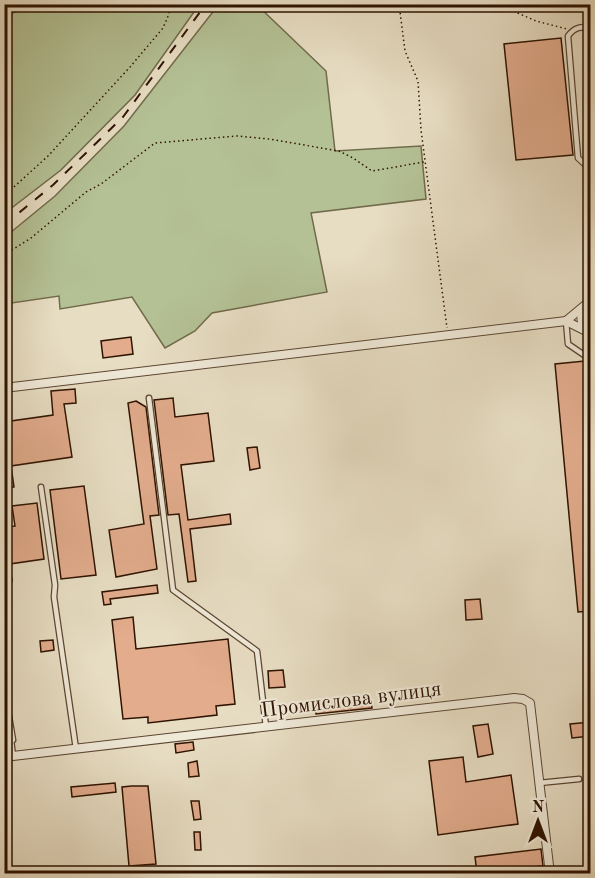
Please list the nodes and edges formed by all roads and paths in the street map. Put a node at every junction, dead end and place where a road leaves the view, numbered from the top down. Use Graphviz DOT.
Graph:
graph roads {
  1 [pos="10,4"];
  2 [pos="169,4"];
  3 [pos="399,4"];
  4 [pos="497,4"];
  5 [pos="4,7"];
  6 [pos="591,28"];
  7 [pos="572,30"];
  8 [pos="424,162"];
  9 [pos="591,170"];
  10 [pos="4,196"];
  11 [pos="4,255"];
  12 [pos="587,304"];
  13 [pos="566,321"];
  14 [pos="588,332"];
  15 [pos="448,335"];
  16 [pos="591,359"];
  17 [pos="4,388"];
  18 [pos="149,398"];
  19 [pos="41,487"];
  20 [pos="4,687"];
  21 [pos="266,727"];
  22 [pos="8,741"];
  23 [pos="76,749"];
  24 [pos="9,757"];
  25 [pos="579,779"];
  26 [pos="539,783"];
  27 [pos="550,873"];
  1 -- 5 [label="main road"];
  2 -- 10 [label="path"];
  3 -- 8 [label="path"];
  4 -- 7 [label="path"];
  6 -- 7 [label="lane"];
  7 -- 9 [label="lane"];
  8 -- 11 [label="path"];
  8 -- 15 [label="path"];
  12 -- 13 [label="street"];
  12 -- 14 [label="street"];
  13 -- 14 [label="street"];
  13 -- 15 [label="street"];
  13 -- 16 [label="lane"];
  15 -- 17 [label="street"];
  18 -- 21 [label="lane"];
  19 -- 23 [label="lane"];
  20 -- 22 [label="lane"];
  21 -- 23 [label="street, Промислова вулиця"];
  21 -- 26 [label="street, Промислова вулиця"];
  22 -- 24 [label="lane"];
  23 -- 24 [label="street, Промислова вулиця"];
  25 -- 26 [label="lane"];
  26 -- 27 [label="street, Промислова вулиця"];
}
